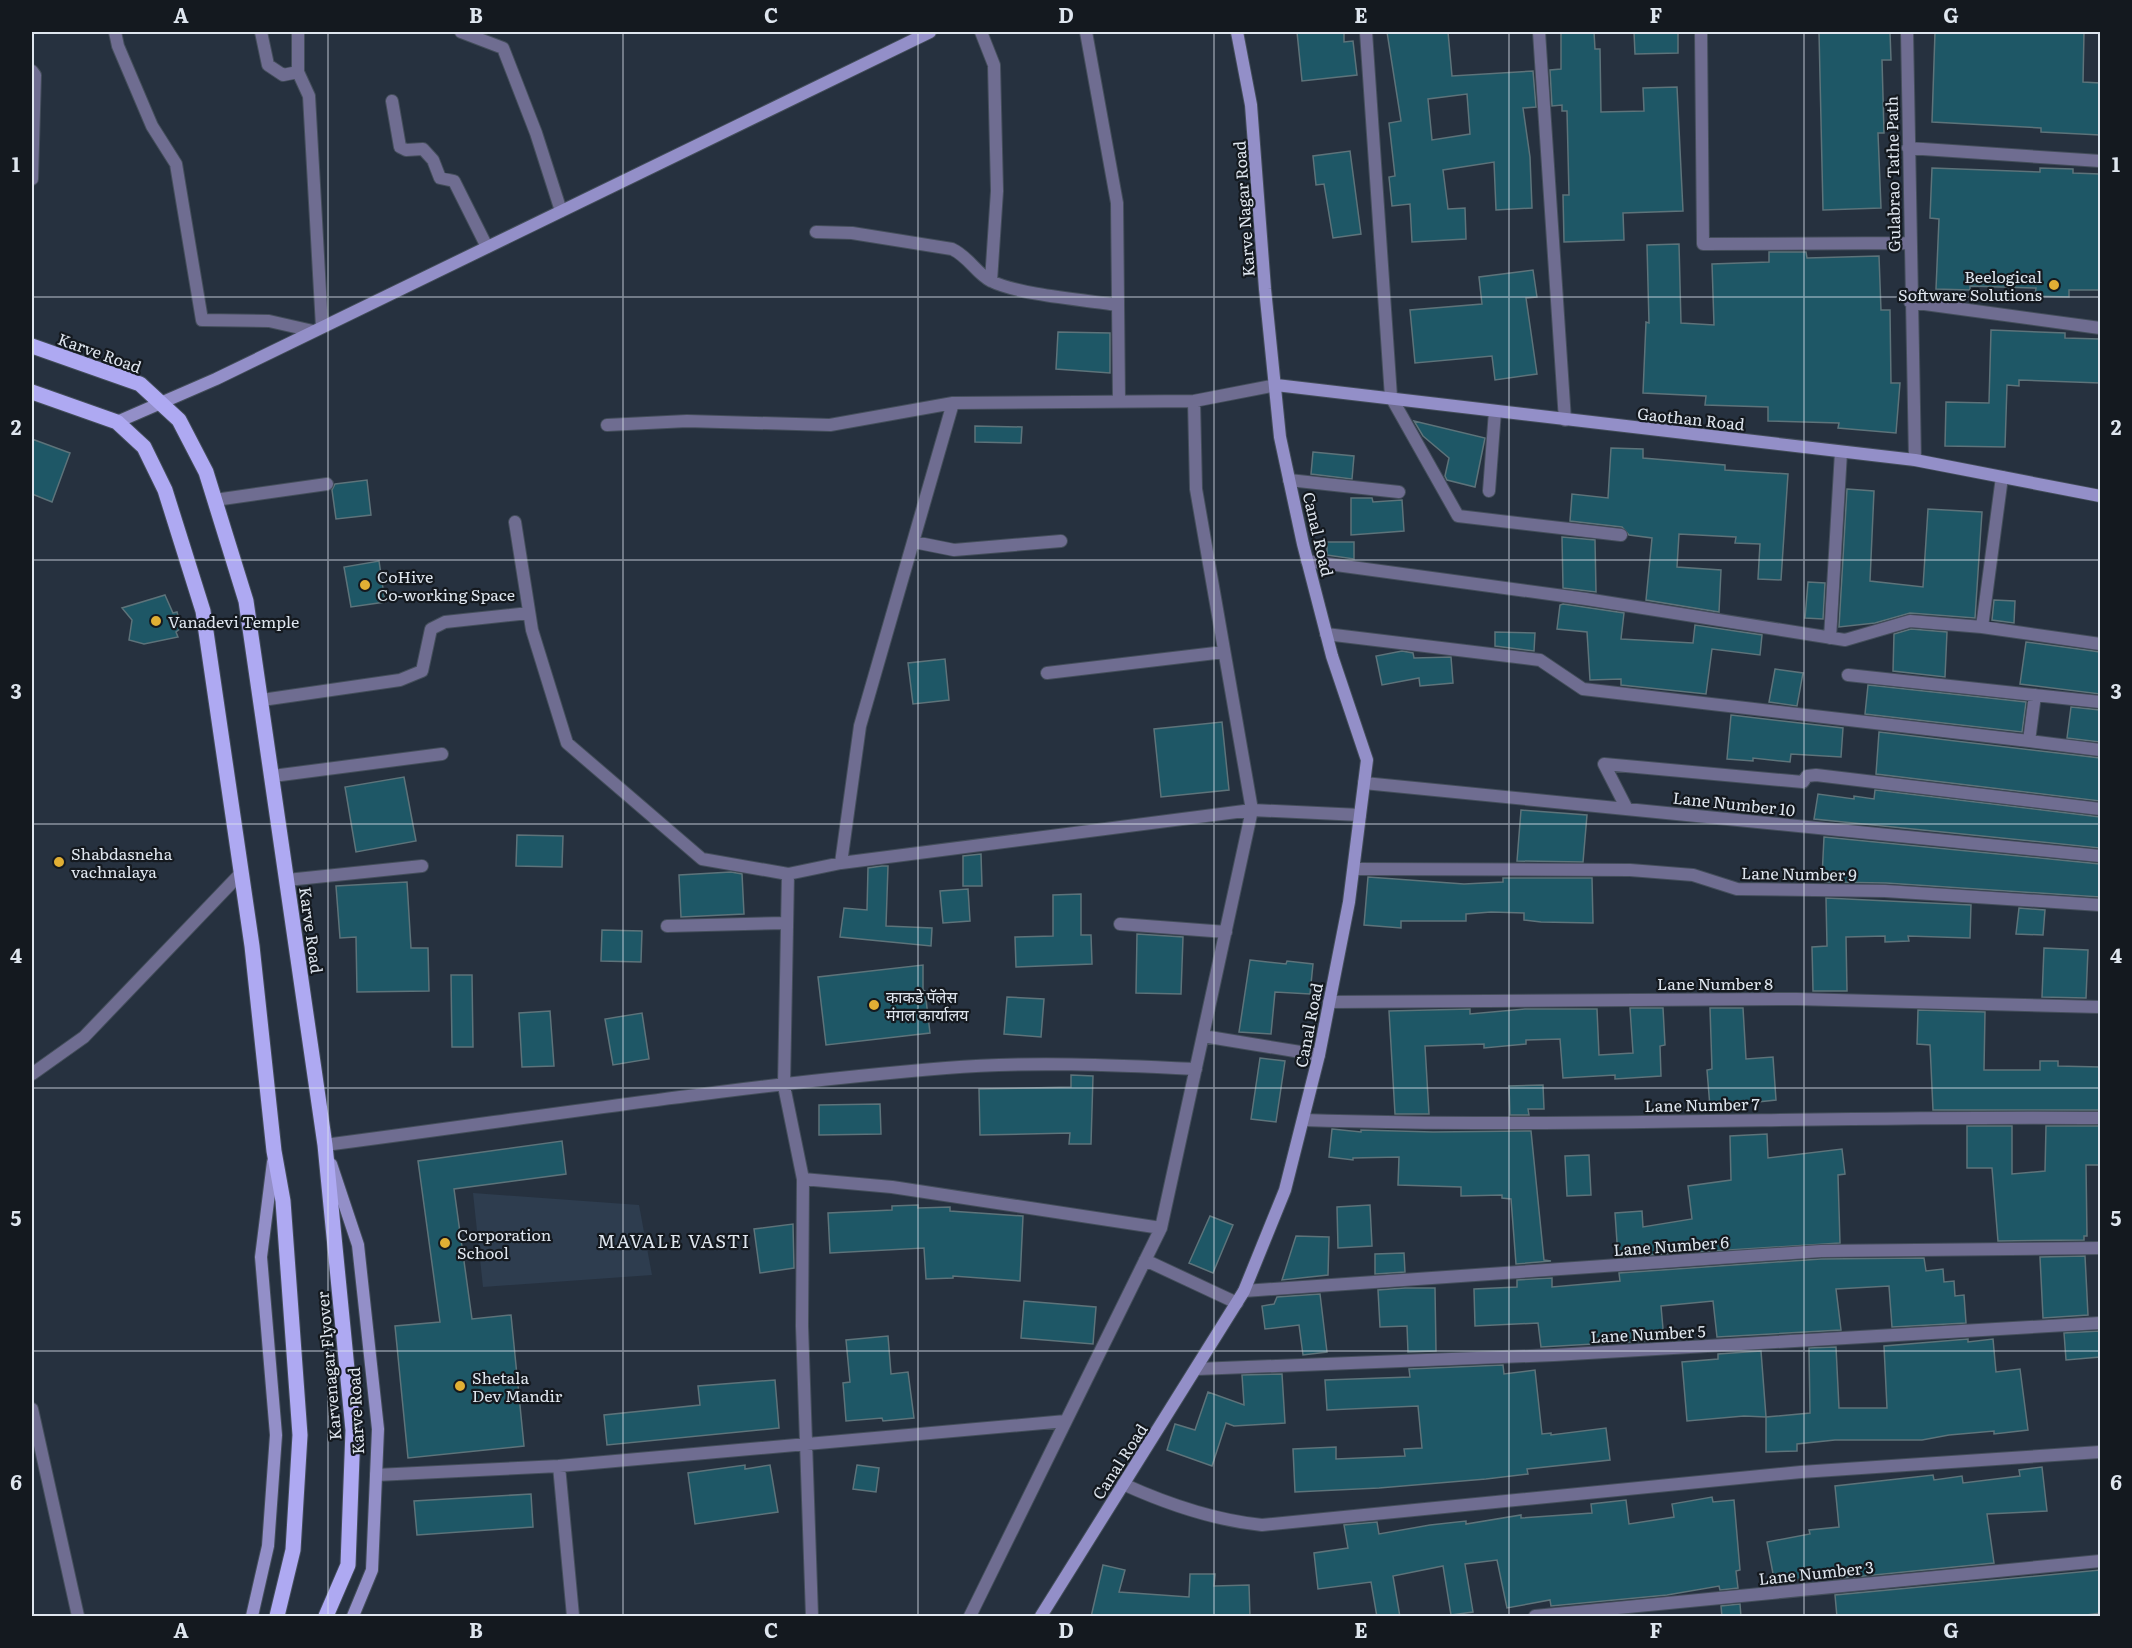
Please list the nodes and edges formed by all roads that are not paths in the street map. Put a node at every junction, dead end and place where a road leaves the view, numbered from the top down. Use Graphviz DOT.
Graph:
graph roads {
  1 [pos="115,32"];
  2 [pos="261,32"];
  3 [pos="298,32"];
  4 [pos="460,32"];
  5 [pos="930,32"];
  6 [pos="981,32"];
  7 [pos="1086,32"];
  8 [pos="1237,32"];
  9 [pos="1366,32"];
  10 [pos="1539,32"];
  11 [pos="1701,32"];
  12 [pos="1907,32"];
  13 [pos="32,70"];
  14 [pos="298,72"];
  15 [pos="393,101"];
  16 [pos="1908,148"];
  17 [pos="2100,162"];
  18 [pos="32,179"];
  19 [pos="561,211"];
  20 [pos="816,232"];
  21 [pos="1909,243"];
  22 [pos="487,247"];
  23 [pos="991,281"];
  24 [pos="1910,302"];
  25 [pos="1118,305"];
  26 [pos="2100,328"];
  27 [pos="318,329"];
  28 [pos="32,346"];
  29 [pos="1276,385"];
  30 [pos="32,392"];
  31 [pos="1391,397"];
  32 [pos="1119,401"];
  33 [pos="1194,401"];
  34 [pos="159,402"];
  35 [pos="953,403"];
  36 [pos="1496,411"];
  37 [pos="1565,420"];
  38 [pos="117,422"];
  39 [pos="607,425"];
  40 [pos="1841,452"];
  41 [pos="1915,460"];
  42 [pos="2002,477"];
  43 [pos="1289,480"];
  44 [pos="327,484"];
  45 [pos="1489,491"];
  46 [pos="1399,492"];
  47 [pos="2100,496"];
  48 [pos="215,500"];
  49 [pos="515,522"];
  50 [pos="1621,535"];
  51 [pos="1060,541"];
  52 [pos="914,542"];
  53 [pos="1307,561"];
  54 [pos="529,613"];
  55 [pos="1982,627"];
  56 [pos="1326,634"];
  57 [pos="1830,638"];
  58 [pos="2100,644"];
  59 [pos="1224,652"];
  60 [pos="1047,673"];
  61 [pos="1848,675"];
  62 [pos="2035,694"];
  63 [pos="262,700"];
  64 [pos="2100,702"];
  65 [pos="2029,741"];
  66 [pos="2100,750"];
  67 [pos="442,754"];
  68 [pos="273,777"];
  69 [pos="1364,783"];
  70 [pos="2100,809"];
  71 [pos="1252,810"];
  72 [pos="1627,810"];
  73 [pos="1360,815"];
  74 [pos="2100,856"];
  75 [pos="841,863"];
  76 [pos="422,866"];
  77 [pos="1354,869"];
  78 [pos="242,872"];
  79 [pos="788,874"];
  80 [pos="287,880"];
  81 [pos="2100,905"];
  82 [pos="786,923"];
  83 [pos="1120,924"];
  84 [pos="668,926"];
  85 [pos="1226,932"];
  86 [pos="1329,1002"];
  87 [pos="2100,1007"];
  88 [pos="1203,1036"];
  89 [pos="1319,1055"];
  90 [pos="1196,1069"];
  91 [pos="32,1074"];
  92 [pos="784,1086"];
  93 [pos="2100,1118"];
  94 [pos="1304,1120"];
  95 [pos="325,1145"];
  96 [pos="274,1151"];
  97 [pos="803,1179"];
  98 [pos="1161,1228"];
  99 [pos="2100,1248"];
  100 [pos="1145,1260"];
  101 [pos="1244,1291"];
  102 [pos="1237,1303"];
  103 [pos="2100,1323"];
  104 [pos="1197,1369"];
  105 [pos="32,1409"];
  106 [pos="1066,1421"];
  107 [pos="807,1444"];
  108 [pos="2100,1452"];
  109 [pos="559,1466"];
  110 [pos="376,1475"];
  111 [pos="1123,1484"];
  112 [pos="2100,1561"];
  113 [pos="78,1617"];
  114 [pos="252,1617"];
  115 [pos="277,1617"];
  116 [pos="326,1617"];
  117 [pos="353,1617"];
  118 [pos="573,1617"];
  119 [pos="812,1617"];
  120 [pos="970,1617"];
  121 [pos="1041,1617"];
  122 [pos="1535,1617"];
  1 -- 27 [label="street"];
  2 -- 14 [label="street"];
  3 -- 14 [label="street"];
  4 -- 19 [label="street"];
  5 -- 19 [label="street"];
  6 -- 23 [label="street"];
  7 -- 25 [label="street"];
  8 -- 29 [label="street, Karve Nagar Road"];
  9 -- 31 [label="street"];
  10 -- 37 [label="street"];
  11 -- 21 [label="street"];
  12 -- 16 [label="street, Gulabrao Tathe Path"];
  13 -- 18 [label="street"];
  14 -- 27 [label="street"];
  15 -- 22 [label="street"];
  16 -- 17 [label="street"];
  16 -- 21 [label="street, Gulabrao Tathe Path"];
  19 -- 22 [label="street"];
  20 -- 23 [label="street"];
  21 -- 24 [label="street, Gulabrao Tathe Path"];
  22 -- 27 [label="street"];
  23 -- 25 [label="street"];
  24 -- 26 [label="street"];
  24 -- 41 [label="street, Gulabrao Tathe Path"];
  25 -- 32 [label="street"];
  27 -- 34 [label="street"];
  28 -- 34 [label="main road, Karve Road"];
  29 -- 31 [label="street, Gaothan Road"];
  29 -- 33 [label="street"];
  29 -- 43 [label="street, Canal Road"];
  30 -- 38 [label="main road"];
  31 -- 36 [label="street, Gaothan Road"];
  31 -- 50 [label="street"];
  32 -- 33 [label="street"];
  32 -- 35 [label="street"];
  33 -- 59 [label="street"];
  34 -- 38 [label="street"];
  34 -- 48 [label="main road, Karve Road"];
  35 -- 39 [label="street"];
  35 -- 52 [label="street"];
  36 -- 37 [label="street, Gaothan Road"];
  36 -- 45 [label="street"];
  37 -- 40 [label="street, Gaothan Road"];
  38 -- 78 [label="main road"];
  40 -- 41 [label="street, Gaothan Road"];
  40 -- 57 [label="street"];
  41 -- 42 [label="street, Gaothan Road"];
  42 -- 47 [label="street, Gaothan Road"];
  42 -- 55 [label="street"];
  43 -- 46 [label="street"];
  43 -- 53 [label="street, Canal Road"];
  44 -- 48 [label="street"];
  48 -- 63 [label="main road, Karve Road"];
  49 -- 54 [label="street"];
  51 -- 52 [label="street"];
  52 -- 75 [label="street"];
  53 -- 56 [label="street, Canal Road"];
  53 -- 57 [label="street"];
  54 -- 63 [label="street"];
  54 -- 79 [label="street"];
  55 -- 57 [label="street"];
  55 -- 58 [label="street"];
  56 -- 65 [label="street"];
  56 -- 69 [label="street, Canal Road"];
  59 -- 60 [label="street"];
  59 -- 71 [label="street"];
  61 -- 62 [label="street"];
  62 -- 64 [label="street"];
  62 -- 65 [label="street"];
  63 -- 68 [label="main road, Karve Road"];
  65 -- 66 [label="street"];
  67 -- 68 [label="street"];
  68 -- 80 [label="main road, Karve Road"];
  69 -- 72 [label="street, Lane Number 10"];
  69 -- 73 [label="street, Canal Road"];
  70 -- 72 [label="street"];
  71 -- 73 [label="street"];
  71 -- 75 [label="street"];
  71 -- 85 [label="street"];
  72 -- 74 [label="street, Lane Number 10"];
  73 -- 77 [label="street, Canal Road"];
  75 -- 79 [label="street"];
  76 -- 80 [label="street"];
  77 -- 81 [label="street, Lane Number 9"];
  77 -- 86 [label="street, Canal Road"];
  78 -- 91 [label="street"];
  78 -- 96 [label="main road"];
  79 -- 82 [label="street"];
  80 -- 95 [label="main road, Karve Road"];
  82 -- 84 [label="street"];
  82 -- 92 [label="street"];
  83 -- 85 [label="street"];
  85 -- 88 [label="street"];
  86 -- 87 [label="street, Lane Number 8"];
  86 -- 89 [label="street, Canal Road"];
  88 -- 89 [label="street"];
  88 -- 90 [label="street"];
  89 -- 94 [label="street, Canal Road"];
  90 -- 92 [label="street"];
  90 -- 98 [label="street"];
  92 -- 95 [label="street"];
  92 -- 97 [label="street"];
  93 -- 94 [label="street, Lane Number 7"];
  94 -- 101 [label="street, Canal Road"];
  95 -- 110 [label="street, Karve Road"];
  95 -- 116 [label="main road, Karvenagar Flyover"];
  96 -- 114 [label="street"];
  96 -- 115 [label="main road, Karvenagar Flyover"];
  97 -- 98 [label="street"];
  97 -- 107 [label="street"];
  98 -- 100 [label="street"];
  99 -- 101 [label="street, Lane Number 6"];
  100 -- 102 [label="street"];
  100 -- 106 [label="street"];
  101 -- 102 [label="street, Canal Road"];
  102 -- 104 [label="street, Canal Road"];
  103 -- 104 [label="street, Lane Number 5"];
  104 -- 111 [label="street, Canal Road"];
  105 -- 113 [label="street"];
  106 -- 107 [label="street"];
  106 -- 120 [label="street"];
  107 -- 109 [label="street"];
  107 -- 119 [label="street"];
  108 -- 111 [label="street"];
  109 -- 110 [label="street"];
  109 -- 118 [label="street"];
  110 -- 117 [label="street, Karve Road"];
  111 -- 121 [label="street, Canal Road"];
  112 -- 122 [label="street, Lane Number 3"];
}
